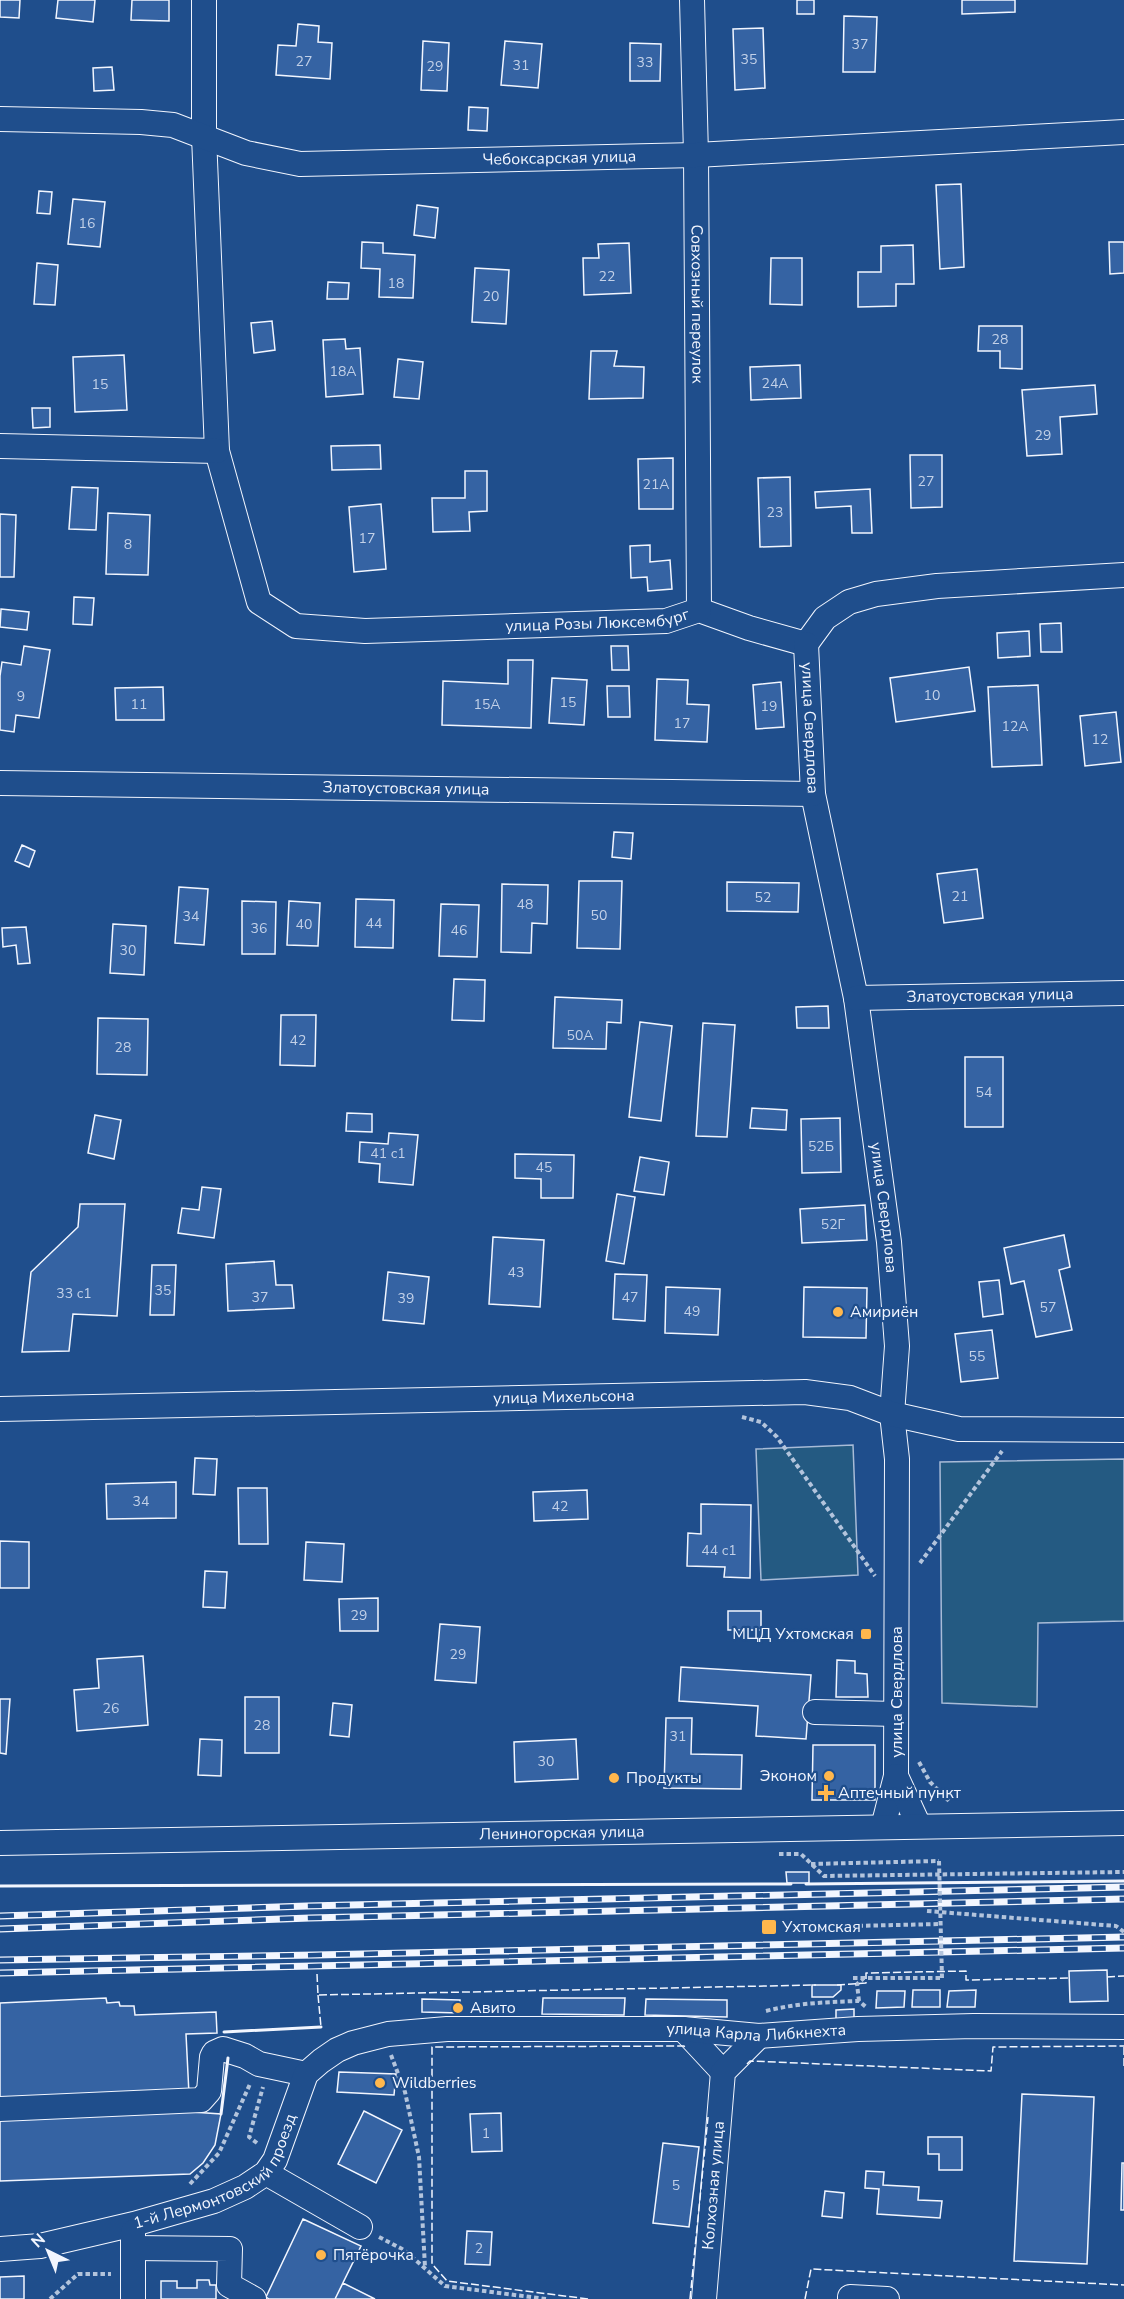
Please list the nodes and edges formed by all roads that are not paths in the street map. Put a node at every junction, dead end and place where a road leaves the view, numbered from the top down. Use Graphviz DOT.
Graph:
graph roads {
  1 [pos="204,0"];
  2 [pos="692,0"];
  3 [pos="0,119"];
  4 [pos="1124,132"];
  5 [pos="204,136"];
  6 [pos="696,155"];
  7 [pos="0,446"];
  8 [pos="217,451"];
  9 [pos="1124,575"];
  10 [pos="699,610"];
  11 [pos="806,644"];
  12 [pos="0,783"];
  13 [pos="813,794"];
  14 [pos="1124,993"];
  15 [pos="856,998"];
  16 [pos="0,1409"];
  17 [pos="892,1414"];
  18 [pos="1124,1430"];
  19 [pos="815,1712"];
  20 [pos="896,1714"];
  21 [pos="896,1776"];
  22 [pos="1124,1822"];
  23 [pos="919,1826"];
  24 [pos="883,1827"];
  25 [pos="0,1843"];
  26 [pos="1124,2027"];
  27 [pos="683,2029"];
  28 [pos="759,2036"];
  29 [pos="723,2072"];
  30 [pos="306,2074"];
  31 [pos="0,2109"];
  32 [pos="271,2166"];
  33 [pos="134,2224"];
  34 [pos="360,2227"];
  35 [pos="133,2248"];
  36 [pos="0,2249"];
  37 [pos="850,2298"];
  38 [pos="133,2299"];
  39 [pos="254,2299"];
  40 [pos="704,2299"];
  41 [pos="887,2299"];
  1 -- 5 [label="street"];
  2 -- 6 [label="street, Совхозный переулок"];
  3 -- 5 [label="street, Чебоксарская улица"];
  4 -- 6 [label="street, Чебоксарская улица"];
  5 -- 6 [label="street, Чебоксарская улица"];
  5 -- 8 [label="street"];
  6 -- 10 [label="street, Совхозный переулок"];
  7 -- 8 [label="street"];
  8 -- 10 [label="street, улица Розы Люксембург"];
  9 -- 11 [label="street"];
  10 -- 11 [label="street, улица Розы Люксембург"];
  11 -- 13 [label="street, улица Свердлова"];
  12 -- 13 [label="street, Златоустовская улица"];
  13 -- 15 [label="street, улица Свердлова"];
  14 -- 15 [label="street, Златоустовская улица"];
  15 -- 17 [label="street, улица Свердлова"];
  16 -- 17 [label="street, улица Михельсона"];
  17 -- 18 [label="street, улица Михельсона"];
  17 -- 20 [label="street, улица Свердлова"];
  19 -- 20 [label="street"];
  20 -- 21 [label="street, улица Свердлова"];
  21 -- 23 [label="street, улица Свердлова"];
  21 -- 24 [label="street, улица Свердлова"];
  22 -- 23 [label="street, Лениногорская улица"];
  23 -- 24 [label="street, Лениногорская улица"];
  24 -- 25 [label="street, Лениногорская улица"];
  26 -- 28 [label="street, улица Карла Либкнехта"];
  27 -- 28 [label="street, улица Карла Либкнехта"];
  27 -- 29 [label="street"];
  27 -- 30 [label="street, улица Карла Либкнехта"];
  28 -- 29 [label="street"];
  29 -- 40 [label="street, Колхозная улица"];
  30 -- 31 [label="street"];
  30 -- 32 [label="street, 1-й Лермонтовский проезд"];
  32 -- 33 [label="street, 1-й Лермонтовский проезд"];
  32 -- 34 [label="street"];
  33 -- 35 [label="street"];
  33 -- 36 [label="street, 1-й Лермонтовский проезд"];
  35 -- 38 [label="street"];
  35 -- 39 [label="street"];
  37 -- 41 [label="street"];
}
